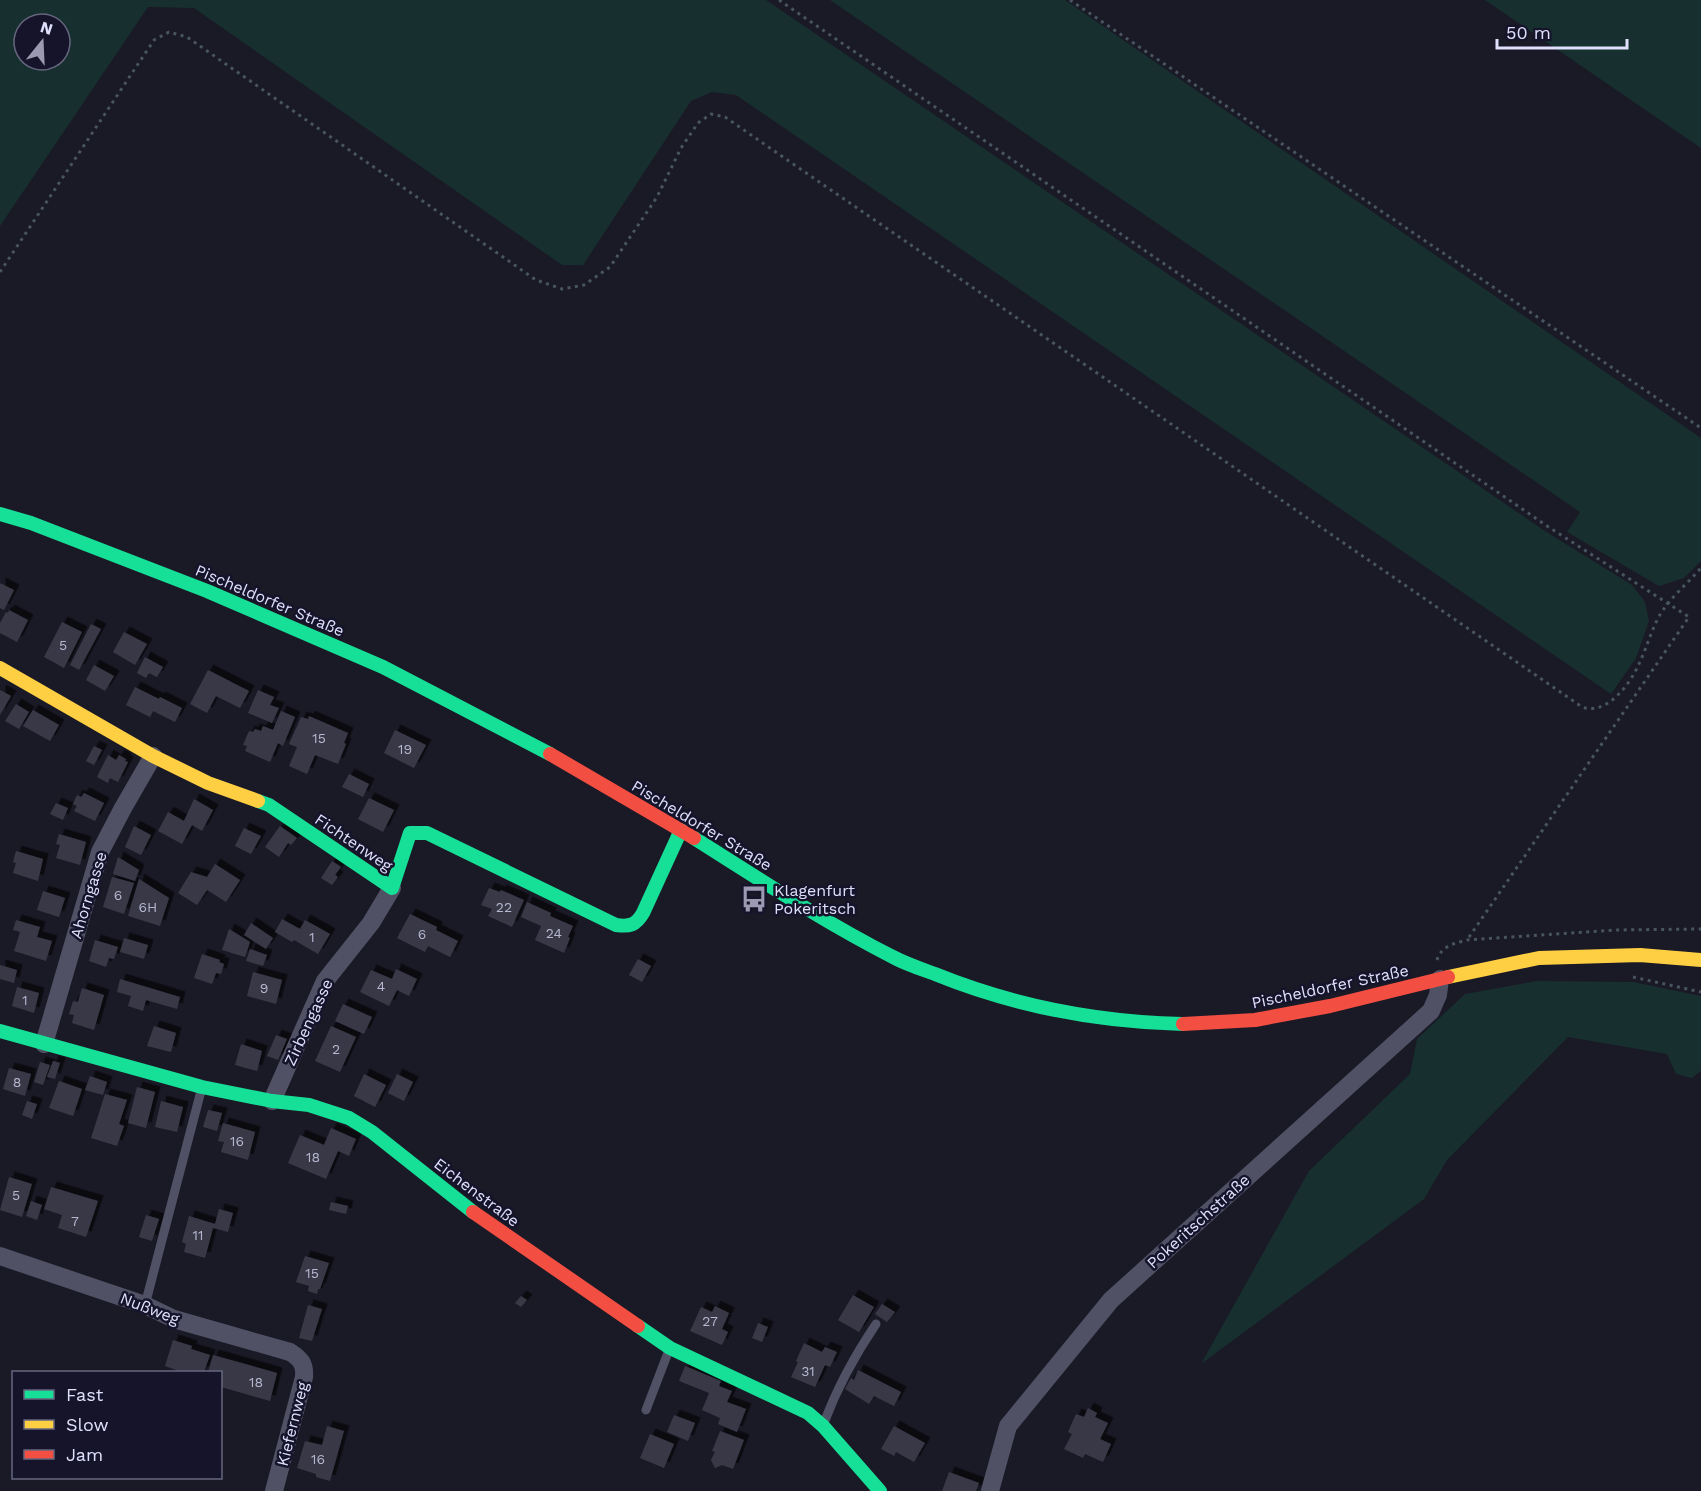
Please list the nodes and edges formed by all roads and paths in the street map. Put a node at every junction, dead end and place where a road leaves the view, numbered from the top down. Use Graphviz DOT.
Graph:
graph roads {
  1 [pos="779,0"];
  2 [pos="1070,0"];
  3 [pos="0,272"];
  4 [pos="1701,428"];
  5 [pos="0,514"];
  6 [pos="1701,568"];
  7 [pos="1669,602"];
  8 [pos="0,668"];
  9 [pos="153,756"];
  10 [pos="681,830"];
  11 [pos="392,888"];
  12 [pos="1467,940"];
  13 [pos="1701,960"];
  14 [pos="1633,977"];
  15 [pos="1440,979"];
  16 [pos="1701,992"];
  17 [pos="0,1031"];
  18 [pos="44,1044"];
  19 [pos="202,1087"];
  20 [pos="272,1101"];
  21 [pos="0,1256"];
  22 [pos="145,1305"];
  23 [pos="876,1324"];
  24 [pos="670,1348"];
  25 [pos="300,1358"];
  26 [pos="646,1410"];
  27 [pos="823,1426"];
  28 [pos="274,1491"];
  29 [pos="880,1491"];
  30 [pos="990,1491"];
  1 -- 7 [label="path"];
  2 -- 4 [label="path"];
  3 -- 7 [label="path"];
  5 -- 10 [label="street, Pischeldorfer Straße"];
  6 -- 7 [label="path"];
  7 -- 12 [label="path"];
  8 -- 9 [label="street, Fichtenweg"];
  9 -- 11 [label="street, Fichtenweg"];
  9 -- 18 [label="street, Ahorngasse"];
  10 -- 11 [label="street, Fichtenweg"];
  10 -- 15 [label="street, Pischeldorfer Straße"];
  11 -- 20 [label="street, Zirbengasse"];
  13 -- 15 [label="street, Pischeldorfer Straße"];
  14 -- 16 [label="path"];
  15 -- 30 [label="street, Pokeritschstraße"];
  17 -- 18 [label="street, Eichenstraße"];
  18 -- 19 [label="street, Eichenstraße"];
  19 -- 20 [label="street, Eichenstraße"];
  19 -- 22 [label="lane"];
  20 -- 24 [label="street, Eichenstraße"];
  21 -- 22 [label="street, Nußweg"];
  22 -- 25 [label="street, Nußweg"];
  23 -- 27 [label="lane"];
  24 -- 26 [label="lane"];
  24 -- 27 [label="street, Eichenstraße"];
  25 -- 28 [label="street, Kiefernweg"];
  27 -- 29 [label="street, Eichenstraße"];
}
